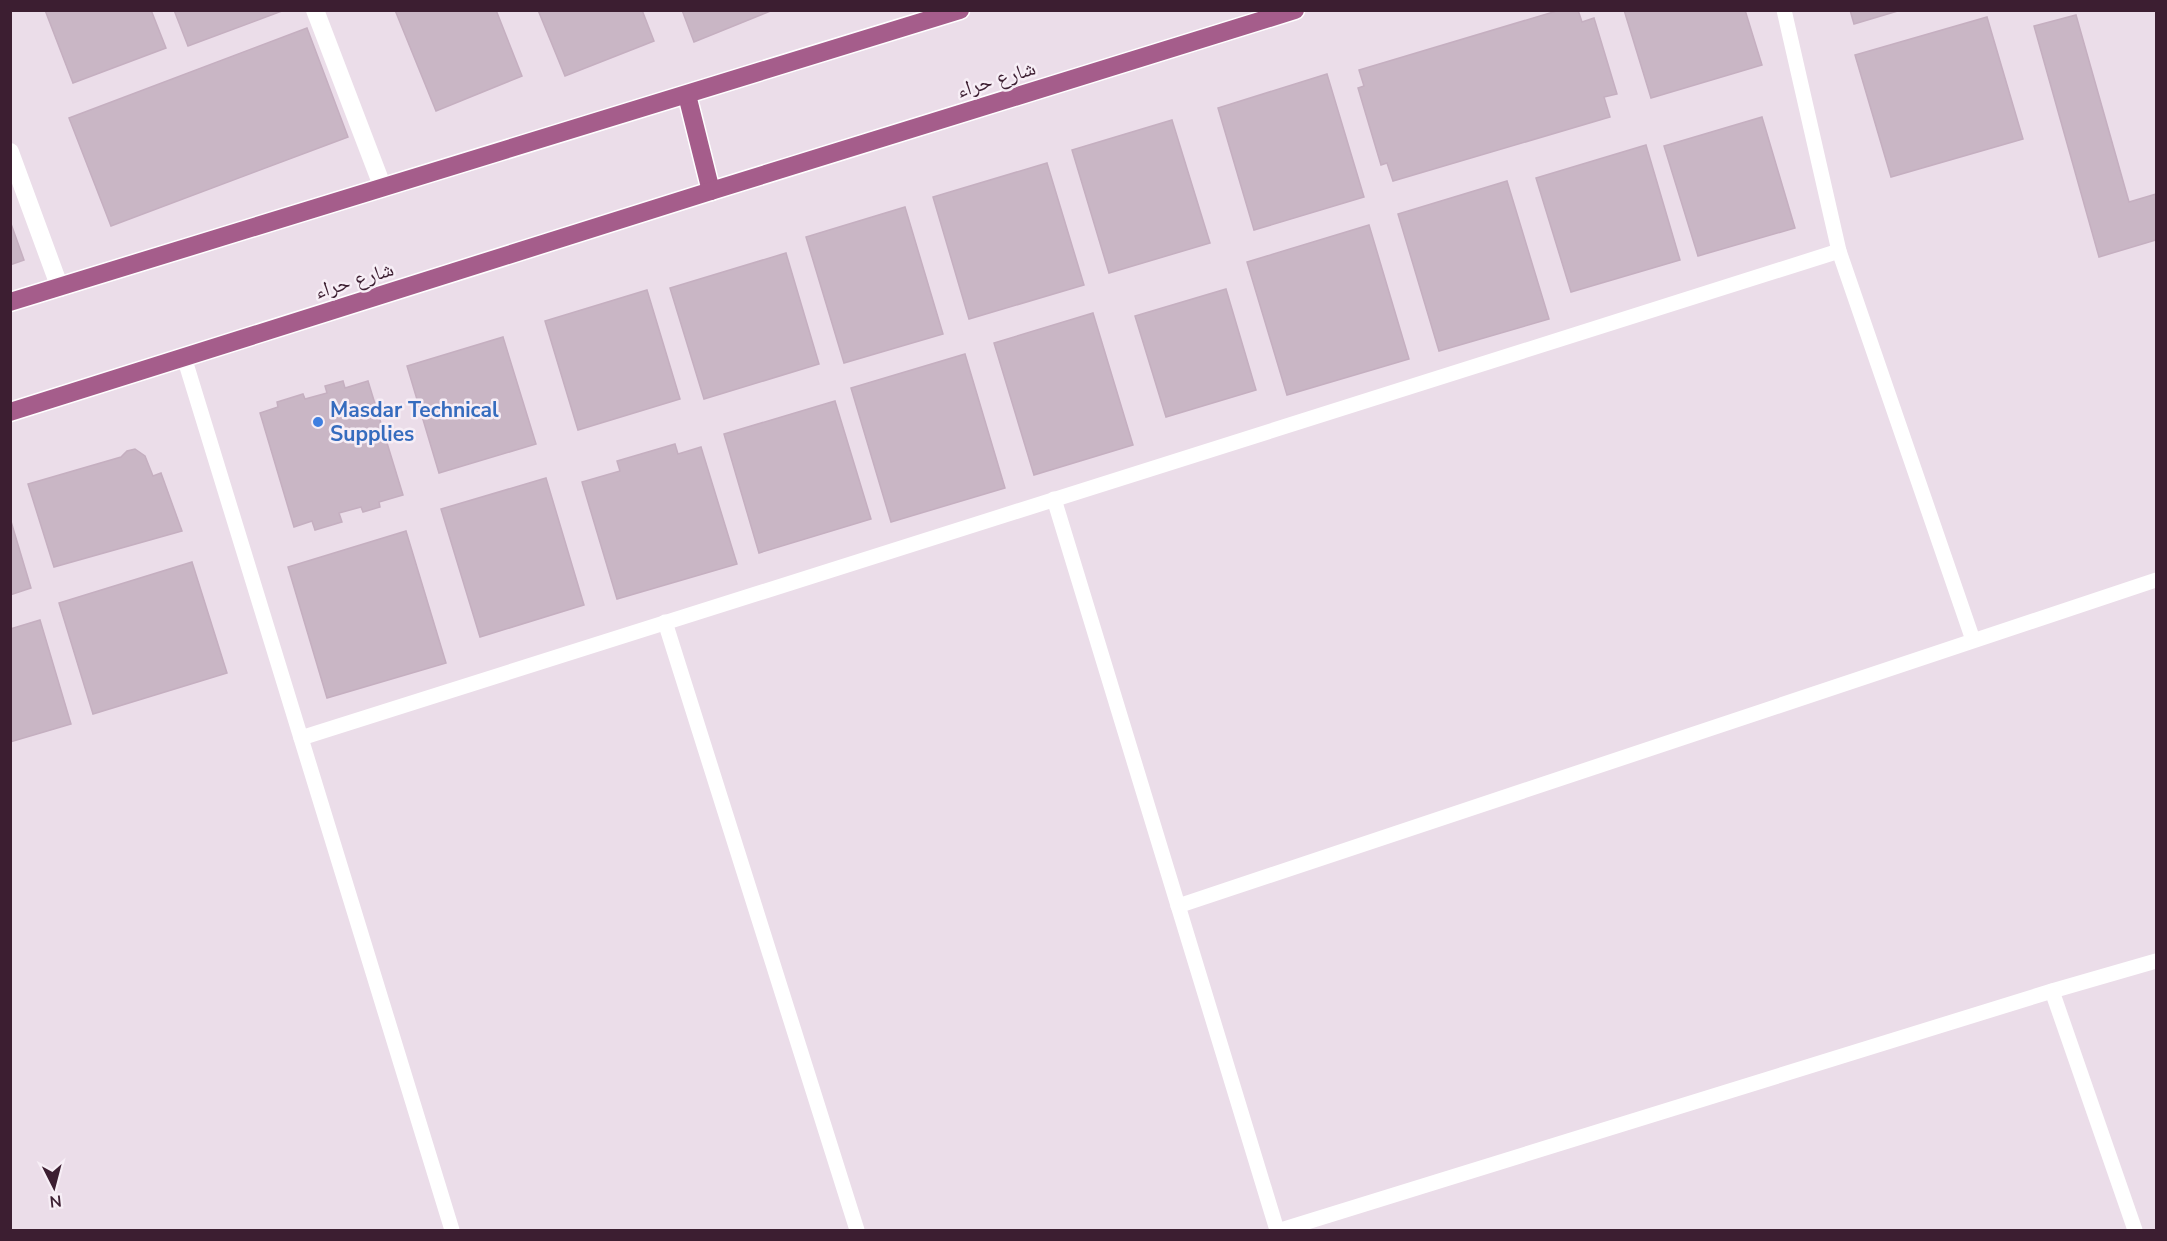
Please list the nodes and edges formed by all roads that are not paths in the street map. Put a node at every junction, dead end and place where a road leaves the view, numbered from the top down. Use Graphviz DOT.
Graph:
graph roads {
  1 [pos="315,10"];
  2 [pos="960,10"];
  3 [pos="1295,10"];
  4 [pos="1784,10"];
  5 [pos="687,94"];
  6 [pos="10,152"];
  7 [pos="382,188"];
  8 [pos="711,191"];
  9 [pos="1839,251"];
  10 [pos="60,288"];
  11 [pos="10,302"];
  12 [pos="184,357"];
  13 [pos="10,412"];
  14 [pos="1054,499"];
  15 [pos="2157,580"];
  16 [pos="665,622"];
  17 [pos="1972,640"];
  18 [pos="301,738"];
  19 [pos="1178,906"];
  20 [pos="2157,961"];
  21 [pos="2052,991"];
  22 [pos="452,1230"];
  23 [pos="857,1230"];
  24 [pos="1279,1230"];
  25 [pos="2135,1230"];
  1 -- 7 [label="street"];
  2 -- 5 [label="main road"];
  3 -- 8 [label="main road, شارع حراء"];
  4 -- 9 [label="lane"];
  5 -- 7 [label="main road"];
  5 -- 8 [label="main road"];
  6 -- 10 [label="street"];
  7 -- 10 [label="main road"];
  8 -- 12 [label="main road, شارع حراء"];
  9 -- 14 [label="lane"];
  9 -- 17 [label="lane"];
  10 -- 11 [label="main road"];
  12 -- 13 [label="main road, شارع حراء"];
  12 -- 18 [label="lane"];
  14 -- 16 [label="lane"];
  14 -- 19 [label="lane"];
  15 -- 17 [label="lane"];
  16 -- 18 [label="lane"];
  16 -- 23 [label="lane"];
  17 -- 19 [label="lane"];
  18 -- 22 [label="lane"];
  19 -- 24 [label="lane"];
  20 -- 21 [label="lane"];
  21 -- 24 [label="lane"];
  21 -- 25 [label="lane"];
}
